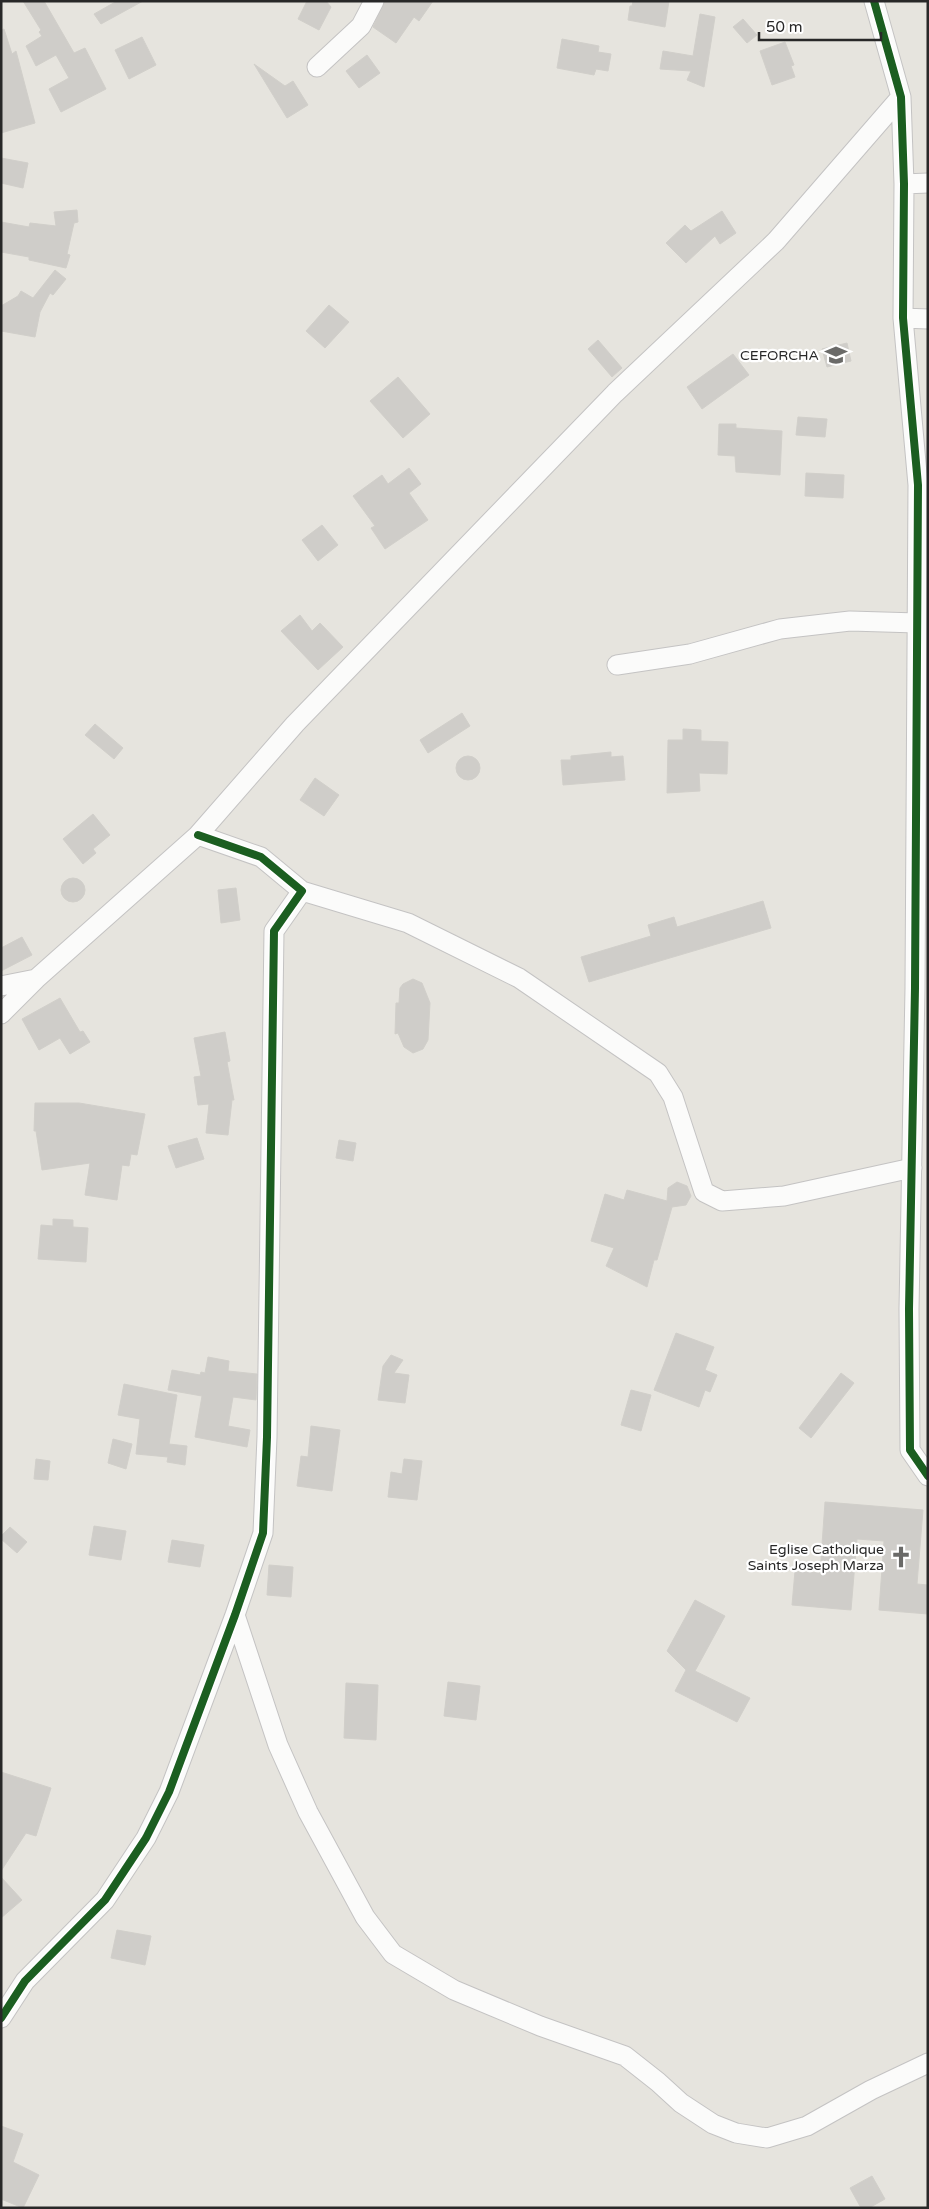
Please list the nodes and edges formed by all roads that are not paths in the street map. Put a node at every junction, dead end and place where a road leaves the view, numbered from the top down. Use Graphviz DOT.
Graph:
graph roads {
  1 [pos="374,1"];
  2 [pos="874,1"];
  3 [pos="318,67"];
  4 [pos="901,97"];
  5 [pos="928,183"];
  6 [pos="904,184"];
  7 [pos="903,318"];
  8 [pos="928,319"];
  9 [pos="917,623"];
  10 [pos="617,666"];
  11 [pos="198,835"];
  12 [pos="302,891"];
  13 [pos="36,979"];
  14 [pos="1,986"];
  15 [pos="921,994"];
  16 [pos="1,1014"];
  17 [pos="912,1168"];
  18 [pos="928,1476"];
  19 [pos="235,1615"];
  20 [pos="1,2018"];
  21 [pos="928,2063"];
  1 -- 3 [label="street"];
  2 -- 4 [label="street"];
  4 -- 6 [label="street"];
  4 -- 11 [label="street"];
  5 -- 6 [label="street"];
  6 -- 7 [label="street"];
  7 -- 8 [label="street"];
  7 -- 9 [label="street"];
  9 -- 10 [label="street"];
  9 -- 15 [label="street"];
  11 -- 12 [label="street"];
  11 -- 13 [label="street"];
  12 -- 17 [label="street"];
  12 -- 19 [label="street"];
  13 -- 14 [label="street"];
  13 -- 16 [label="street"];
  15 -- 17 [label="street"];
  17 -- 18 [label="street"];
  19 -- 20 [label="street"];
  19 -- 21 [label="street"];
}
